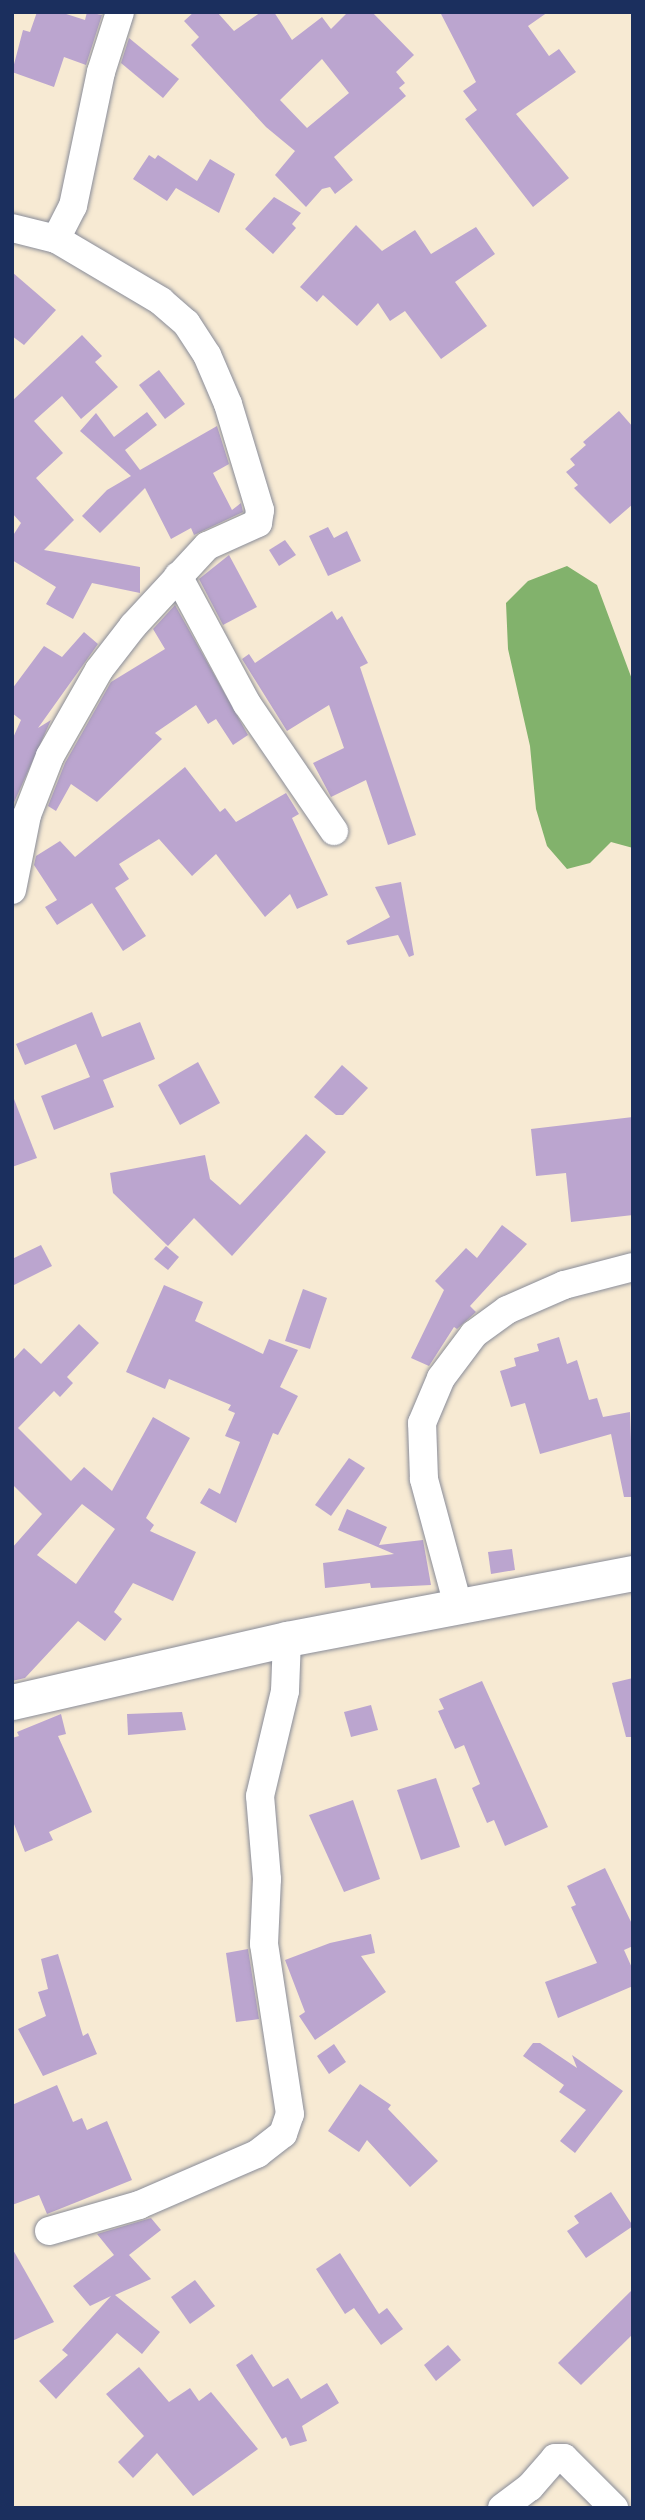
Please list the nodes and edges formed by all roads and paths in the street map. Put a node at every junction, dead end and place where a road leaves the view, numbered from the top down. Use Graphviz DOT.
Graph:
graph roads {
  1 [pos="120,12"];
  2 [pos="12,228"];
  3 [pos="56,239"];
  4 [pos="178,576"];
  5 [pos="334,831"];
  6 [pos="12,890"];
  7 [pos="633,1267"];
  8 [pos="633,1573"];
  9 [pos="459,1609"];
  10 [pos="287,1639"];
  11 [pos="12,1702"];
  12 [pos="49,2231"];
  13 [pos="502,2508"];
  14 [pos="614,2508"];
  1 -- 3 [label="street"];
  2 -- 3 [label="street"];
  3 -- 4 [label="street"];
  4 -- 5 [label="street"];
  4 -- 6 [label="street"];
  7 -- 9 [label="street"];
  8 -- 9 [label="main road"];
  9 -- 10 [label="main road"];
  10 -- 11 [label="main road"];
  10 -- 12 [label="street"];
  13 -- 14 [label="street"];
}
